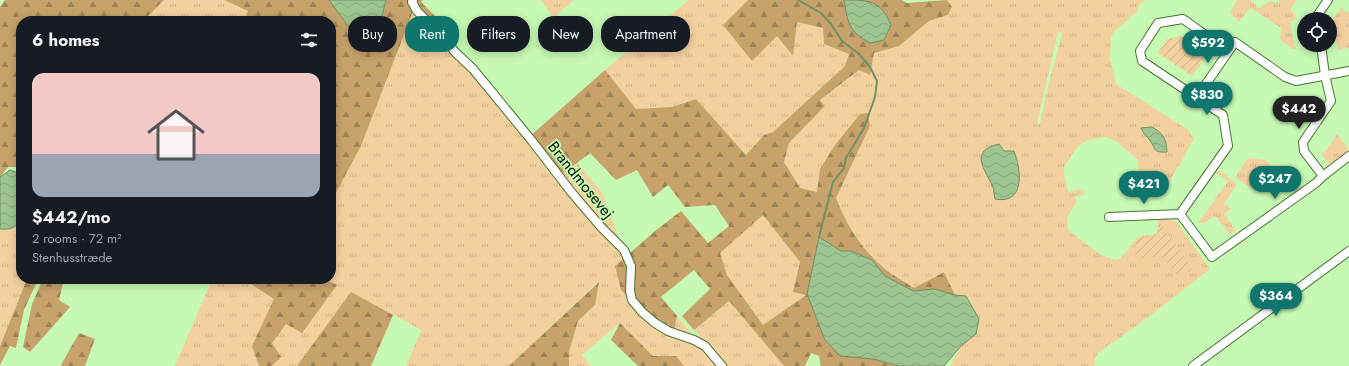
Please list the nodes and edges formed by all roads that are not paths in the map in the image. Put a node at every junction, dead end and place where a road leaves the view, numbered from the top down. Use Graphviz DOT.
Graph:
graph roads {
  1 [pos="413,0"];
  2 [pos="1328,0"];
  3 [pos="1320,12"];
  4 [pos="1228,51"];
  5 [pos="1322,52"];
  6 [pos="1349,71"];
  7 [pos="1325,75"];
  8 [pos="1197,97"];
  9 [pos="1349,156"];
  10 [pos="1323,176"];
  11 [pos="1180,214"];
  12 [pos="1109,217"];
  13 [pos="1349,251"];
  14 [pos="722,366"];
  15 [pos="1193,366"];
  1 -- 14 [label="street, Brandmosevej"];
  2 -- 3 [label="street"];
  4 -- 7 [label="street"];
  4 -- 8 [label="street"];
  4 -- 8 [label="street"];
  5 -- 7 [label="street"];
  6 -- 7 [label="street"];
  7 -- 10 [label="street"];
  8 -- 11 [label="street"];
  9 -- 10 [label="street"];
  10 -- 11 [label="street"];
  11 -- 12 [label="street"];
  13 -- 15 [label="street"];
}
